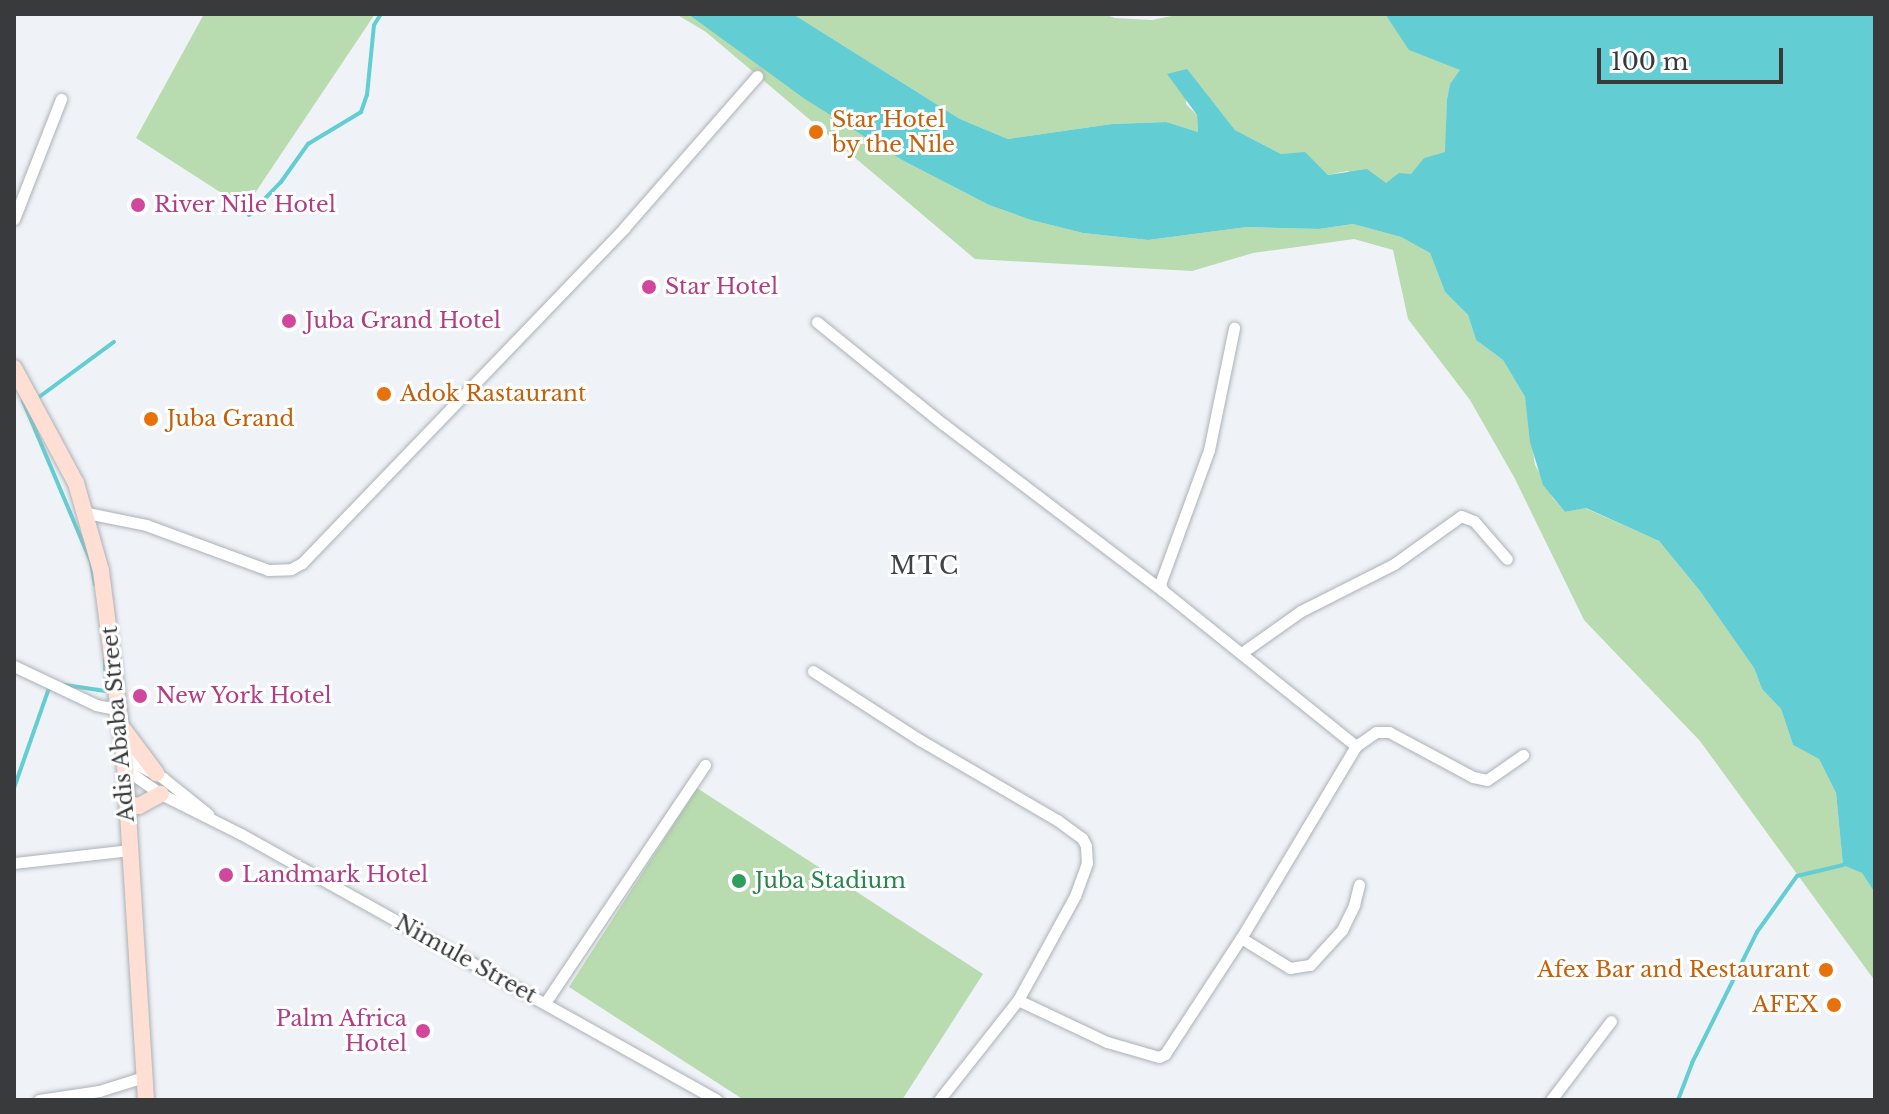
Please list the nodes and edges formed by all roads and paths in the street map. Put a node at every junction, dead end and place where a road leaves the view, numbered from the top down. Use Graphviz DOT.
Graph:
graph roads {
  1 [pos="757,76"];
  2 [pos="61,99"];
  3 [pos="14,219"];
  4 [pos="817,322"];
  5 [pos="1234,328"];
  6 [pos="14,368"];
  7 [pos="87,513"];
  8 [pos="1507,559"];
  9 [pos="1163,591"];
  10 [pos="1243,652"];
  11 [pos="14,666"];
  12 [pos="813,671"];
  13 [pos="120,717"];
  14 [pos="1356,746"];
  15 [pos="124,750"];
  16 [pos="1523,755"];
  17 [pos="705,765"];
  18 [pos="125,769"];
  19 [pos="156,773"];
  20 [pos="161,794"];
  21 [pos="128,804"];
  22 [pos="214,820"];
  23 [pos="129,850"];
  24 [pos="14,863"];
  25 [pos="1359,885"];
  26 [pos="1241,938"];
  27 [pos="1018,1000"];
  28 [pos="545,1003"];
  29 [pos="1611,1021"];
  30 [pos="144,1077"];
  31 [pos="96,1096"];
  32 [pos="39,1100"];
  33 [pos="146,1100"];
  34 [pos="717,1100"];
  35 [pos="939,1100"];
  36 [pos="1551,1100"];
  1 -- 7 [label="street"];
  2 -- 3 [label="street"];
  4 -- 9 [label="street"];
  5 -- 9 [label="street"];
  6 -- 7 [label="street, Adis Ababa Street"];
  7 -- 13 [label="street, Adis Ababa Street"];
  8 -- 10 [label="street"];
  9 -- 10 [label="street"];
  10 -- 14 [label="street"];
  11 -- 13 [label="street"];
  12 -- 27 [label="street"];
  13 -- 15 [label="street, Adis Ababa Street"];
  13 -- 19 [label="street"];
  14 -- 16 [label="street"];
  14 -- 26 [label="street"];
  15 -- 18 [label="street, Adis Ababa Street"];
  15 -- 19 [label="street, Nimule Street"];
  17 -- 28 [label="street"];
  18 -- 20 [label="street, Nimule Street"];
  18 -- 21 [label="street, Adis Ababa Street"];
  19 -- 22 [label="street, Nimule Street"];
  20 -- 21 [label="street"];
  20 -- 22 [label="street, Nimule Street"];
  21 -- 23 [label="street, Adis Ababa Street"];
  22 -- 28 [label="street, Nimule Street"];
  23 -- 24 [label="street"];
  23 -- 30 [label="street, Adis Ababa Street"];
  25 -- 26 [label="street"];
  26 -- 27 [label="street"];
  27 -- 35 [label="street"];
  28 -- 34 [label="street, Nimule Street"];
  29 -- 36 [label="street"];
  30 -- 31 [label="street"];
  30 -- 33 [label="street, Adis Ababa Street"];
  31 -- 32 [label="street"];
}
